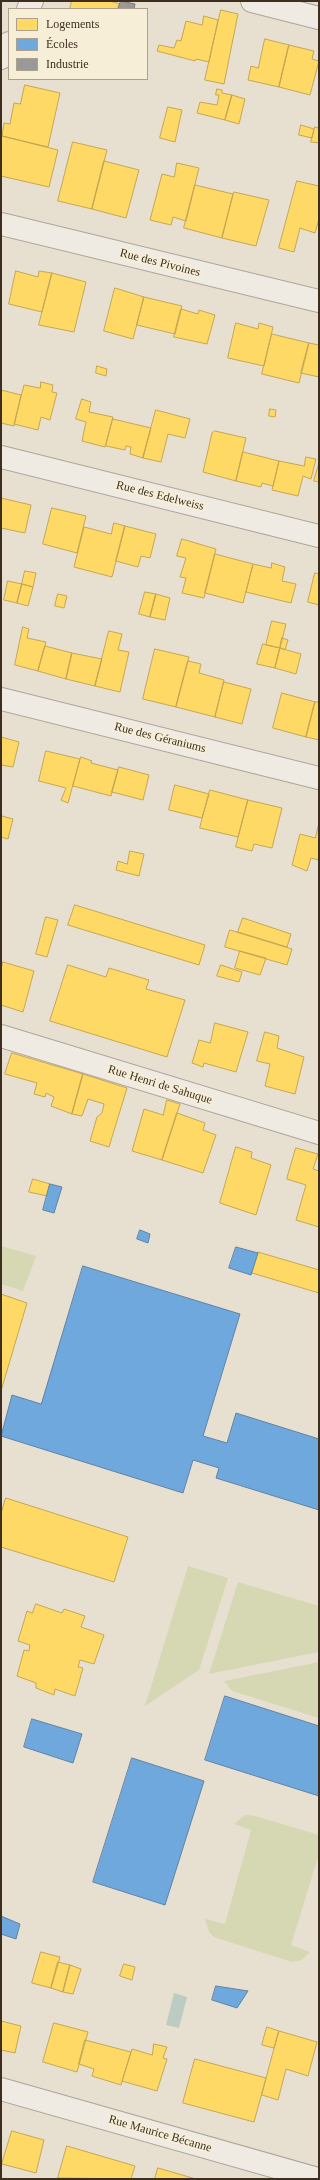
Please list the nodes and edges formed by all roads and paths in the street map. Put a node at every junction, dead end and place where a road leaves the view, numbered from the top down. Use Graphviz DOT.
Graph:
graph roads {
  1 [pos="252,1"];
  2 [pos="319,18"];
  3 [pos="8,45"];
  4 [pos="1,58"];
  5 [pos="1,224"];
  6 [pos="319,301"];
  7 [pos="1,457"];
  8 [pos="319,536"];
  9 [pos="1,699"];
  10 [pos="319,778"];
  11 [pos="1,1036"];
  12 [pos="319,1133"];
  13 [pos="1,2089"];
  14 [pos="318,2179"];
  1 -- 2 [label="street"];
  3 -- 4 [label="street"];
  5 -- 6 [label="street, Rue des Pivoines"];
  7 -- 8 [label="street, Rue des Edelweiss"];
  9 -- 10 [label="street, Rue des Géraniums"];
  11 -- 12 [label="street, Rue Henri de Sahuque"];
  13 -- 14 [label="street, Rue Maurice Bécanne"];
}
